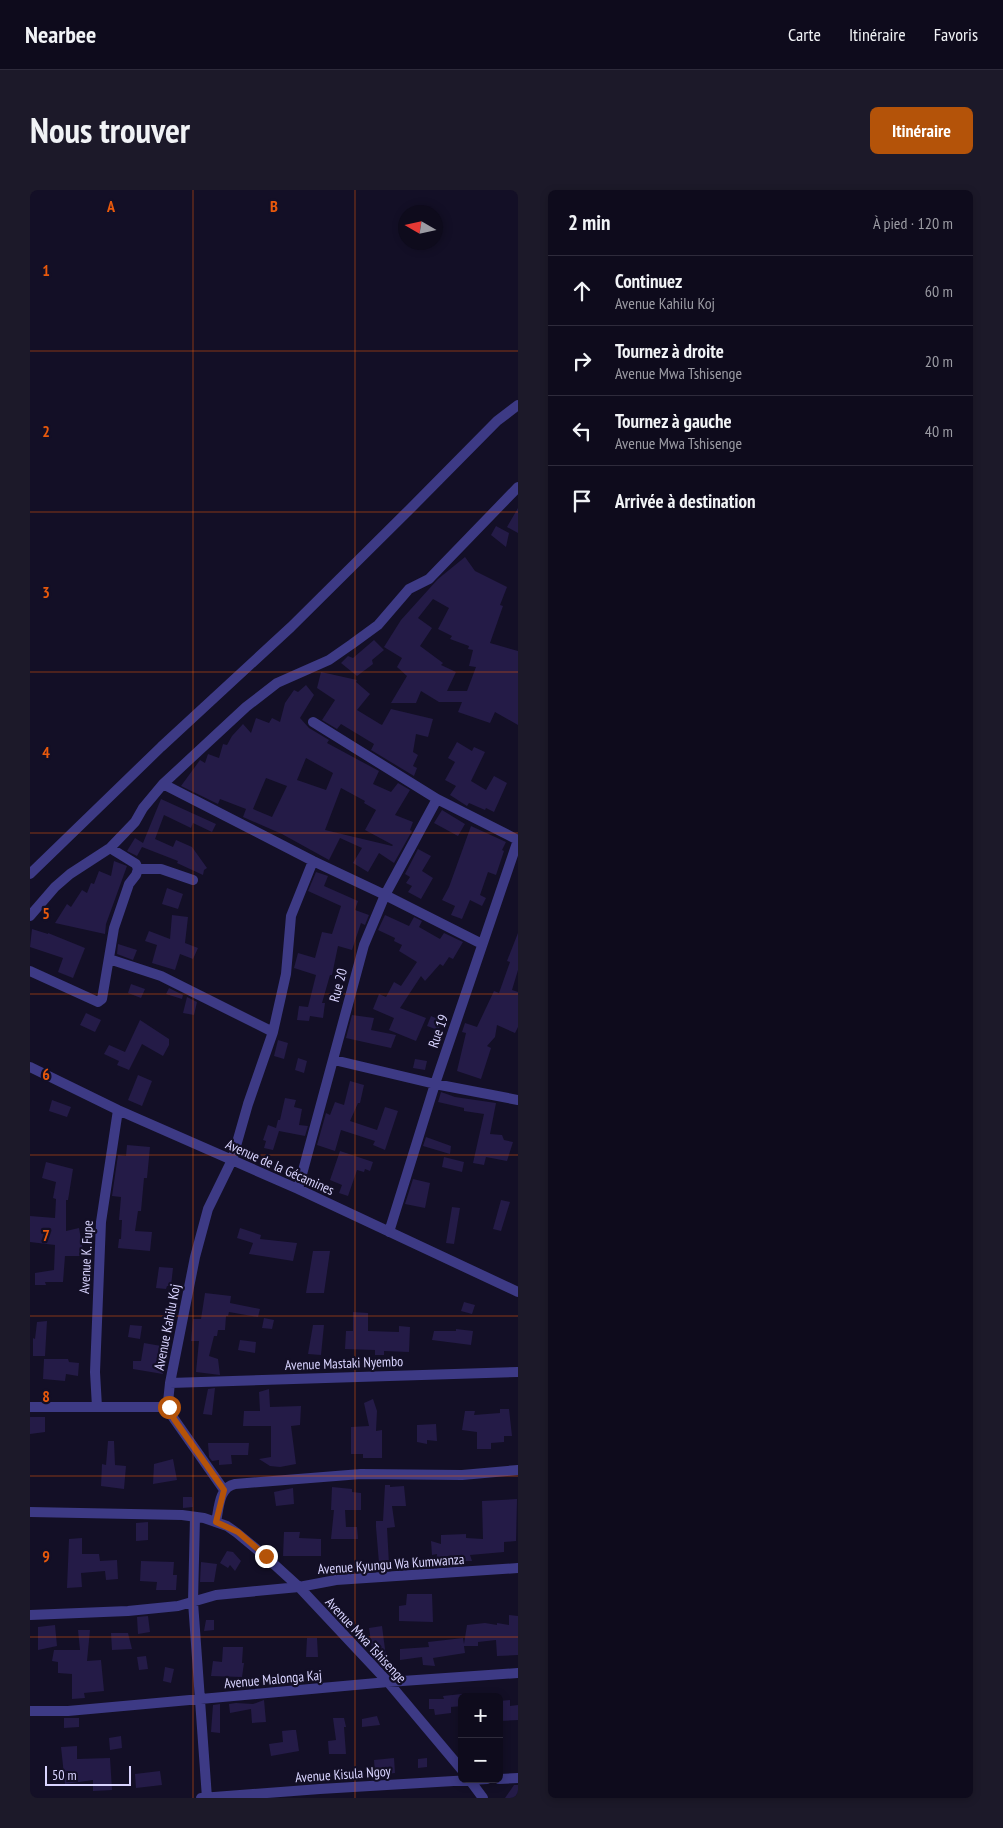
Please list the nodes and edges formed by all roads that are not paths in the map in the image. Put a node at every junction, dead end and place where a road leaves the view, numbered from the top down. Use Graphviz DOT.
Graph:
graph roads {
  1 [pos="518,405"];
  2 [pos="518,487"];
  3 [pos="313,722"];
  4 [pos="163,784"];
  5 [pos="437,799"];
  6 [pos="518,840"];
  7 [pos="110,848"];
  8 [pos="313,861"];
  9 [pos="138,868"];
  10 [pos="30,874"];
  11 [pos="193,880"];
  12 [pos="385,895"];
  13 [pos="30,916"];
  14 [pos="482,944"];
  15 [pos="109,959"];
  16 [pos="30,971"];
  17 [pos="273,1032"];
  18 [pos="334,1060"];
  19 [pos="30,1067"];
  20 [pos="435,1084"];
  21 [pos="518,1100"];
  22 [pos="118,1110"];
  23 [pos="232,1160"];
  24 [pos="298,1189"];
  25 [pos="389,1232"];
  26 [pos="518,1292"];
  27 [pos="518,1372"];
  28 [pos="170,1382"];
  29 [pos="30,1407"];
  30 [pos="97,1407"];
  31 [pos="169,1407"];
  32 [pos="518,1470"];
  33 [pos="224,1490"];
  34 [pos="30,1512"];
  35 [pos="195,1517"];
  36 [pos="216,1522"];
  37 [pos="518,1568"];
  38 [pos="298,1587"];
  39 [pos="193,1602"];
  40 [pos="30,1614"];
  41 [pos="518,1673"];
  42 [pos="388,1682"];
  43 [pos="200,1699"];
  44 [pos="30,1711"];
  45 [pos="458,1765"];
  46 [pos="518,1778"];
  47 [pos="503,1779"];
  48 [pos="458,1781"];
  49 [pos="472,1783"];
  50 [pos="201,1798"];
  51 [pos="207,1798"];
  52 [pos="484,1798"];
  1 -- 10 [label="street"];
  2 -- 4 [label="street"];
  3 -- 5 [label="street"];
  4 -- 7 [label="street"];
  4 -- 8 [label="street"];
  5 -- 6 [label="street"];
  5 -- 12 [label="street, Rue 20"];
  6 -- 14 [label="street, Rue 19"];
  7 -- 9 [label="street"];
  7 -- 13 [label="street"];
  8 -- 12 [label="street"];
  8 -- 17 [label="street, Avenue Kahilu Koj"];
  9 -- 11 [label="street"];
  9 -- 15 [label="street"];
  12 -- 14 [label="street"];
  12 -- 18 [label="street, Rue 20"];
  14 -- 20 [label="street, Rue 19"];
  15 -- 16 [label="street"];
  15 -- 17 [label="street"];
  17 -- 23 [label="street, Avenue Kahilu Koj"];
  18 -- 20 [label="street"];
  18 -- 24 [label="street, Rue 20"];
  19 -- 22 [label="street, Avenue de la Gécamines"];
  20 -- 21 [label="street"];
  20 -- 25 [label="street, Rue 19"];
  22 -- 23 [label="street, Avenue de la Gécamines"];
  22 -- 30 [label="street, Avenue K. Fupe"];
  23 -- 24 [label="street, Avenue de la Gécamines"];
  23 -- 28 [label="street, Avenue Kahilu Koj"];
  24 -- 25 [label="street, Avenue de la Gécamines"];
  25 -- 26 [label="street, Avenue de la Gécamines"];
  27 -- 28 [label="street, Avenue Mastaki Nyembo"];
  28 -- 31 [label="street, Avenue Kahilu Koj"];
  29 -- 30 [label="street"];
  30 -- 31 [label="street"];
  31 -- 33 [label="street"];
  32 -- 33 [label="street"];
  33 -- 36 [label="street"];
  34 -- 35 [label="street, Avenue Mwa Tshisenge"];
  35 -- 36 [label="street, Avenue Mwa Tshisenge"];
  35 -- 39 [label="street"];
  36 -- 38 [label="street, Avenue Mwa Tshisenge"];
  37 -- 38 [label="street, Avenue Kyungu Wa Kumwanza"];
  38 -- 39 [label="street, Avenue Kyungu Wa Kumwanza"];
  38 -- 42 [label="street, Avenue Mwa Tshisenge"];
  39 -- 40 [label="street, Avenue Kyungu Wa Kumwanza"];
  39 -- 43 [label="street"];
  41 -- 42 [label="street, Avenue Malonga Kaj"];
  42 -- 43 [label="street, Avenue Malonga Kaj"];
  42 -- 45 [label="street, Avenue Mwa Tshisenge"];
  43 -- 44 [label="street, Avenue Malonga Kaj"];
  43 -- 51 [label="street"];
  46 -- 47 [label="street"];
  48 -- 51 [label="street, Avenue Kisula Ngoy"];
  49 -- 52 [label="street"];
  50 -- 51 [label="street, Avenue Kisula Ngoy"];
}
